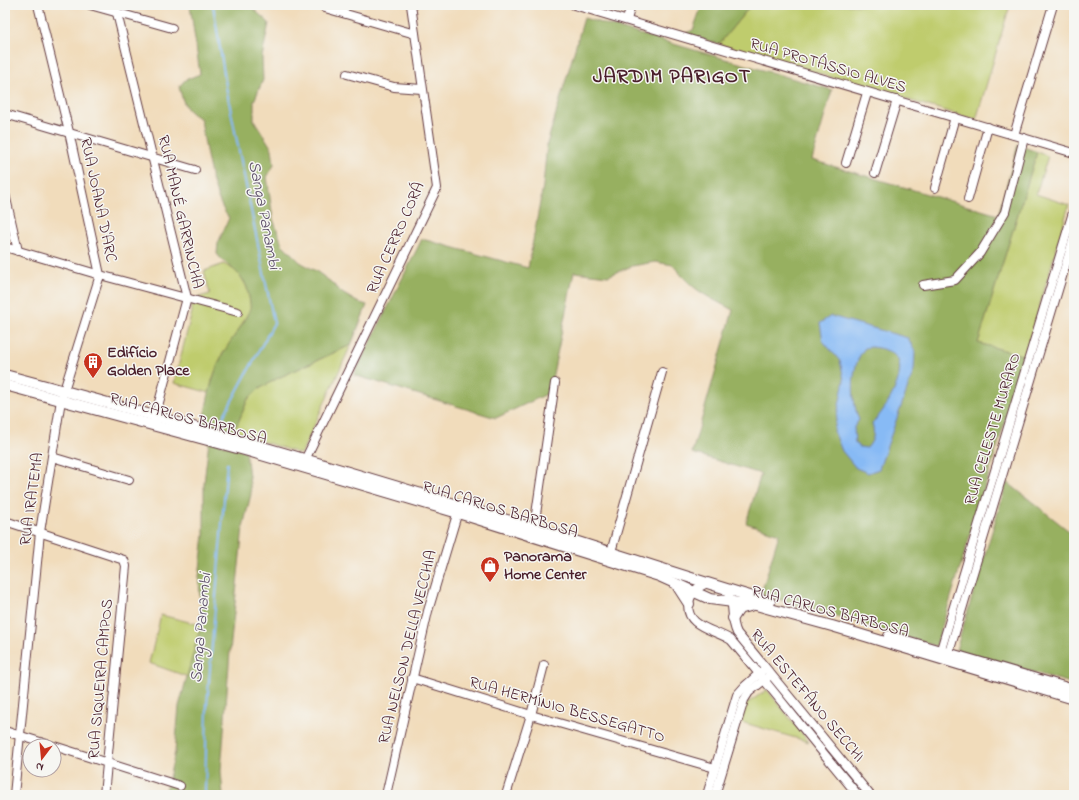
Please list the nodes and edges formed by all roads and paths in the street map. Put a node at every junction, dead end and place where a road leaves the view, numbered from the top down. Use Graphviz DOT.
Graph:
graph roads {
  1 [pos="38,5"];
  2 [pos="90,5"];
  3 [pos="411,5"];
  4 [pos="574,5"];
  5 [pos="631,5"];
  6 [pos="1053,5"];
  7 [pos="325,8"];
  8 [pos="116,9"];
  9 [pos="627,20"];
  10 [pos="172,28"];
  11 [pos="415,34"];
  12 [pos="347,74"];
  13 [pos="422,89"];
  14 [pos="867,93"];
  15 [pos="897,100"];
  16 [pos="5,114"];
  17 [pos="955,117"];
  18 [pos="988,127"];
  19 [pos="69,132"];
  20 [pos="1014,135"];
  21 [pos="1024,138"];
  22 [pos="1074,154"];
  23 [pos="153,157"];
  24 [pos="846,163"];
  25 [pos="195,170"];
  26 [pos="875,173"];
  27 [pos="935,188"];
  28 [pos="5,194"];
  29 [pos="968,199"];
  30 [pos="1074,209"];
  31 [pos="1074,236"];
  32 [pos="5,247"];
  33 [pos="18,251"];
  34 [pos="100,275"];
  35 [pos="923,284"];
  36 [pos="187,298"];
  37 [pos="238,312"];
  38 [pos="662,372"];
  39 [pos="5,375"];
  40 [pos="555,383"];
  41 [pos="5,385"];
  42 [pos="62,395"];
  43 [pos="155,420"];
  44 [pos="52,457"];
  45 [pos="304,463"];
  46 [pos="129,480"];
  47 [pos="458,509"];
  48 [pos="5,521"];
  49 [pos="534,528"];
  50 [pos="40,532"];
  51 [pos="611,552"];
  52 [pos="675,583"];
  53 [pos="705,584"];
  54 [pos="725,589"];
  55 [pos="692,592"];
  56 [pos="733,603"];
  57 [pos="689,604"];
  58 [pos="756,605"];
  59 [pos="733,618"];
  60 [pos="833,623"];
  61 [pos="943,655"];
  62 [pos="544,665"];
  63 [pos="759,673"];
  64 [pos="767,674"];
  65 [pos="412,678"];
  66 [pos="1074,690"];
  67 [pos="1074,699"];
  68 [pos="531,715"];
  69 [pos="5,731"];
  70 [pos="19,735"];
  71 [pos="28,738"];
  72 [pos="62,749"];
  73 [pos="108,764"];
  74 [pos="716,768"];
  75 [pos="863,785"];
  76 [pos="180,786"];
  77 [pos="855,794"];
  78 [pos="14,795"];
  79 [pos="104,795"];
  80 [pos="386,795"];
  81 [pos="506,795"];
  82 [pos="707,795"];
  83 [pos="715,795"];
  84 [pos="870,795"];
  1 -- 19 [label="street, RUA JOANA D'ARC"];
  2 -- 8 [label="street"];
  3 -- 11 [label="street, RUA CERRO CORÁ"];
  4 -- 9 [label="street, RUA PROTÁSSIO ALVES"];
  5 -- 9 [label="street"];
  6 -- 20 [label="street"];
  7 -- 11 [label="street"];
  8 -- 10 [label="street"];
  8 -- 23 [label="street, RUA MANÉ GARRINCHA"];
  9 -- 14 [label="street, RUA PROTÁSSIO ALVES"];
  11 -- 13 [label="street, RUA CERRO CORÁ"];
  12 -- 13 [label="street"];
  13 -- 45 [label="street, RUA CERRO CORÁ"];
  14 -- 15 [label="street, RUA PROTÁSSIO ALVES"];
  14 -- 24 [label="street"];
  15 -- 17 [label="street, RUA PROTÁSSIO ALVES"];
  15 -- 26 [label="street"];
  16 -- 19 [label="street"];
  17 -- 18 [label="street, RUA PROTÁSSIO ALVES"];
  17 -- 27 [label="street"];
  18 -- 20 [label="street, RUA PROTÁSSIO ALVES"];
  18 -- 29 [label="street"];
  19 -- 23 [label="street"];
  19 -- 34 [label="street, RUA JOANA D'ARC"];
  20 -- 21 [label="street, RUA PROTÁSSIO ALVES"];
  21 -- 22 [label="street, RUA PROTÁSSIO ALVES"];
  21 -- 35 [label="street"];
  23 -- 25 [label="street"];
  23 -- 36 [label="street, RUA MANÉ GARRINCHA"];
  28 -- 33 [label="street"];
  30 -- 61 [label="street, RUA CELESTE MURARO"];
  31 -- 61 [label="street, RUA CELESTE MURARO"];
  32 -- 33 [label="street"];
  33 -- 34 [label="street"];
  34 -- 36 [label="street"];
  34 -- 42 [label="street, RUA JOANA D'ARC"];
  36 -- 37 [label="street"];
  36 -- 43 [label="street, RUA MANÉ GARRINCHA"];
  38 -- 51 [label="street"];
  39 -- 42 [label="street, RUA CARLOS BARBOSA"];
  40 -- 49 [label="street"];
  41 -- 42 [label="street, RUA CARLOS BARBOSA"];
  42 -- 43 [label="street, RUA CARLOS BARBOSA"];
  42 -- 44 [label="street, RUA IRATEMA"];
  43 -- 45 [label="street, RUA CARLOS BARBOSA"];
  44 -- 46 [label="street"];
  44 -- 50 [label="street, RUA IRATEMA"];
  45 -- 47 [label="street, RUA CARLOS BARBOSA"];
  47 -- 49 [label="street, RUA CARLOS BARBOSA"];
  47 -- 52 [label="street, RUA CARLOS BARBOSA"];
  47 -- 65 [label="street, RUA NELSON DELLA VECCHIA"];
  48 -- 50 [label="street"];
  49 -- 51 [label="street, RUA CARLOS BARBOSA"];
  50 -- 70 [label="street, RUA IRATEMA"];
  50 -- 73 [label="street, RUA SIQUEIRA CAMPOS"];
  51 -- 53 [label="street, RUA CARLOS BARBOSA"];
  52 -- 55 [label="street, RUA CARLOS BARBOSA"];
  52 -- 57 [label="street"];
  53 -- 54 [label="street, RUA CARLOS BARBOSA"];
  53 -- 55 [label="street"];
  54 -- 56 [label="street, RUA ESTEFÁNO SECCHI"];
  54 -- 60 [label="street, RUA CARLOS BARBOSA"];
  55 -- 56 [label="street, RUA CARLOS BARBOSA"];
  55 -- 57 [label="street"];
  56 -- 58 [label="street, RUA CARLOS BARBOSA"];
  56 -- 59 [label="street, RUA ESTEFÁNO SECCHI"];
  57 -- 63 [label="street"];
  58 -- 59 [label="street"];
  58 -- 60 [label="street, RUA CARLOS BARBOSA"];
  59 -- 64 [label="street, RUA ESTEFÁNO SECCHI"];
  60 -- 61 [label="street, RUA CARLOS BARBOSA"];
  61 -- 66 [label="street, RUA CARLOS BARBOSA"];
  61 -- 67 [label="street, RUA CARLOS BARBOSA"];
  62 -- 68 [label="street"];
  63 -- 64 [label="street"];
  63 -- 74 [label="street"];
  64 -- 75 [label="street, RUA ESTEFÁNO SECCHI"];
  64 -- 77 [label="street"];
  64 -- 83 [label="street"];
  65 -- 68 [label="street, RUA HERMÍNIO BESSEGATTO"];
  65 -- 80 [label="street, RUA NELSON DELLA VECCHIA"];
  68 -- 74 [label="street, RUA HERMÍNIO BESSEGATTO"];
  68 -- 81 [label="street"];
  69 -- 70 [label="street"];
  70 -- 71 [label="street"];
  70 -- 78 [label="street, RUA IRATEMA"];
  72 -- 73 [label="street"];
  73 -- 76 [label="street"];
  73 -- 79 [label="street, RUA SIQUEIRA CAMPOS"];
  74 -- 82 [label="street"];
  75 -- 77 [label="street"];
  75 -- 84 [label="street, RUA ESTEFÁNO SECCHI"];
}
